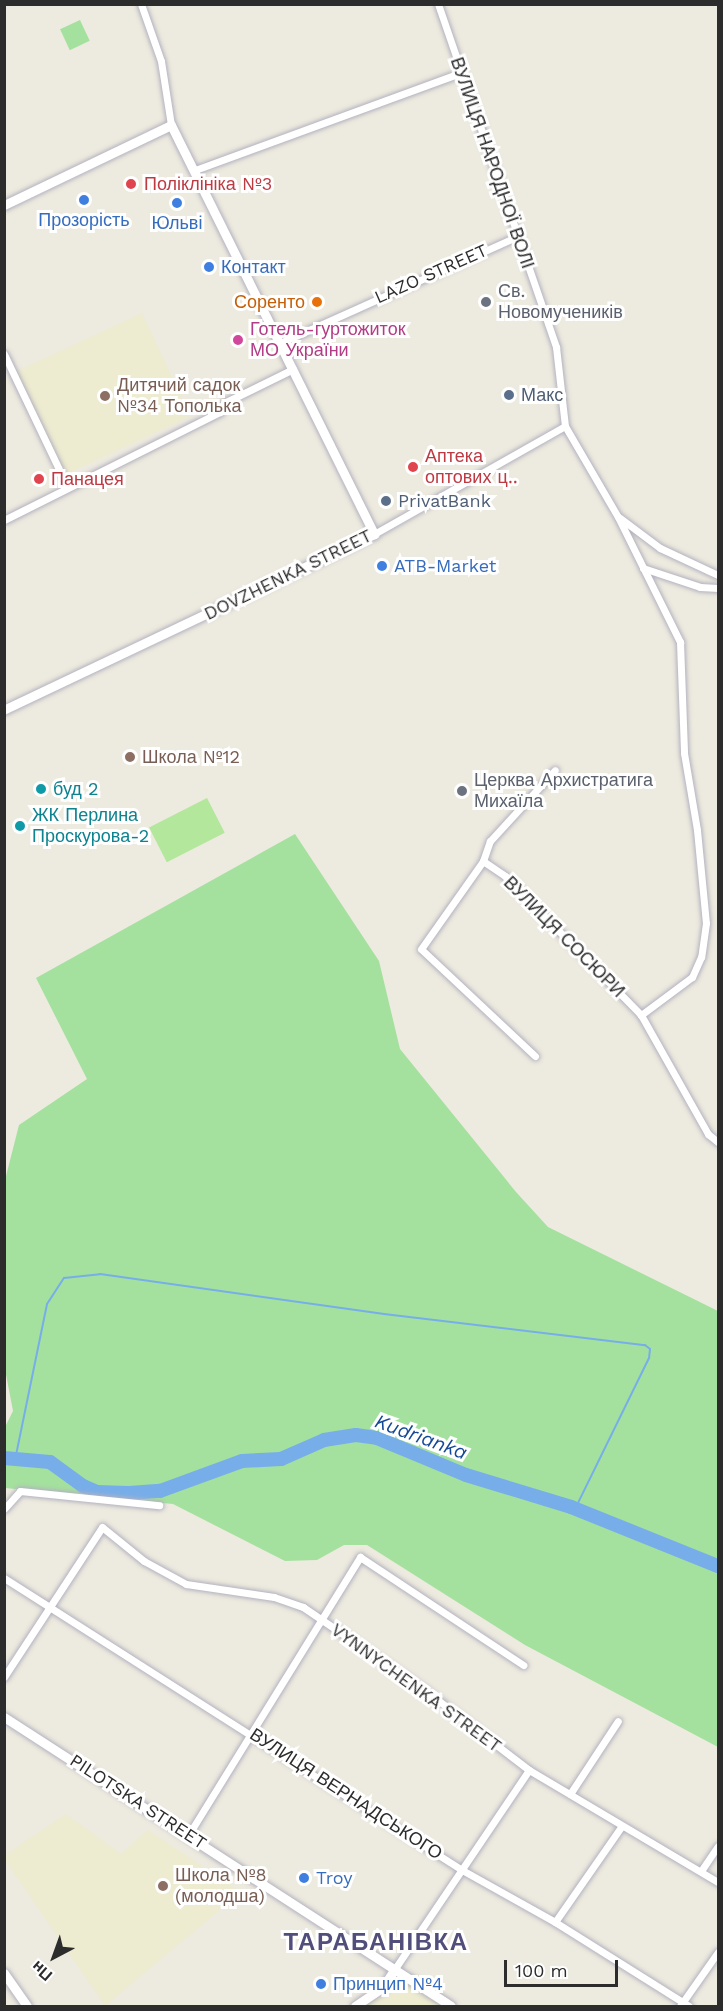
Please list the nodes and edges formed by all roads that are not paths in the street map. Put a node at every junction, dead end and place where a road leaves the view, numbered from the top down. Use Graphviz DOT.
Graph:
graph roads {
  1 [pos="141,4"];
  2 [pos="438,4"];
  3 [pos="460,74"];
  4 [pos="171,126"];
  5 [pos="195,170"];
  6 [pos="4,205"];
  7 [pos="518,236"];
  8 [pos="280,343"];
  9 [pos="4,354"];
  10 [pos="293,369"];
  11 [pos="565,426"];
  12 [pos="68,488"];
  13 [pos="618,517"];
  14 [pos="4,520"];
  15 [pos="374,534"];
  16 [pos="643,568"];
  17 [pos="718,575"];
  18 [pos="718,588"];
  19 [pos="4,710"];
  20 [pos="555,770"];
  21 [pos="483,861"];
  22 [pos="641,1015"];
  23 [pos="535,1056"];
  24 [pos="718,1142"];
  25 [pos="159,1505"];
  26 [pos="4,1509"];
  27 [pos="4,1578"];
  28 [pos="49,1606"];
  29 [pos="322,1620"];
  30 [pos="523,1665"];
  31 [pos="4,1677"];
  32 [pos="4,1717"];
  33 [pos="618,1722"];
  34 [pos="252,1733"];
  35 [pos="529,1770"];
  36 [pos="570,1794"];
  37 [pos="621,1827"];
  38 [pos="189,1834"];
  39 [pos="718,1846"];
  40 [pos="462,1870"];
  41 [pos="701,1871"];
  42 [pos="718,1882"];
  43 [pos="555,1922"];
  44 [pos="718,1952"];
  45 [pos="394,1970"];
  46 [pos="4,1973"];
  47 [pos="684,2005"];
  48 [pos="27,2007"];
  49 [pos="355,2007"];
  50 [pos="451,2007"];
  1 -- 4 [label="street"];
  2 -- 3 [label="street, ВУЛИЦЯ НАРОДНОЇ ВОЛІ"];
  3 -- 5 [label="street"];
  3 -- 7 [label="street, ВУЛИЦЯ НАРОДНОЇ ВОЛІ"];
  4 -- 5 [label="street"];
  4 -- 6 [label="street"];
  5 -- 8 [label="street"];
  7 -- 8 [label="street, LAZO STREET"];
  7 -- 11 [label="street, ВУЛИЦЯ НАРОДНОЇ ВОЛІ"];
  8 -- 10 [label="street"];
  9 -- 12 [label="street"];
  10 -- 12 [label="street"];
  10 -- 15 [label="street"];
  11 -- 13 [label="street"];
  11 -- 15 [label="street, DOVZHENKA STREET"];
  12 -- 14 [label="street"];
  13 -- 16 [label="street"];
  13 -- 17 [label="street"];
  15 -- 19 [label="street, DOVZHENKA STREET"];
  16 -- 18 [label="street"];
  16 -- 22 [label="street"];
  20 -- 21 [label="street"];
  21 -- 22 [label="street, ВУЛИЦЯ СОСЮРИ"];
  21 -- 23 [label="street"];
  22 -- 24 [label="street, ВУЛИЦЯ СОСЮРИ"];
  25 -- 26 [label="street"];
  27 -- 28 [label="street, ВУЛИЦЯ ВЕРНАДСЬКОГО"];
  28 -- 29 [label="street, VYNNYCHENKA STREET"];
  28 -- 31 [label="street"];
  28 -- 34 [label="street, ВУЛИЦЯ ВЕРНАДСЬКОГО"];
  29 -- 30 [label="street"];
  29 -- 34 [label="street"];
  29 -- 35 [label="street, VYNNYCHENKA STREET"];
  32 -- 38 [label="street, PILOTSKA STREET"];
  33 -- 36 [label="street"];
  34 -- 38 [label="street"];
  34 -- 40 [label="street, ВУЛИЦЯ ВЕРНАДСЬКОГО"];
  35 -- 36 [label="street, VYNNYCHENKA STREET"];
  35 -- 40 [label="street"];
  36 -- 37 [label="street, VYNNYCHENKA STREET"];
  37 -- 41 [label="street, VYNNYCHENKA STREET"];
  37 -- 43 [label="street"];
  38 -- 45 [label="street, PILOTSKA STREET"];
  39 -- 41 [label="street"];
  40 -- 43 [label="street, ВУЛИЦЯ ВЕРНАДСЬКОГО"];
  40 -- 45 [label="street"];
  41 -- 42 [label="street, VYNNYCHENKA STREET"];
  43 -- 47 [label="street, ВУЛИЦЯ ВЕРНАДСЬКОГО"];
  44 -- 47 [label="street"];
  45 -- 49 [label="street"];
  45 -- 50 [label="street, PILOTSKA STREET"];
  46 -- 48 [label="street"];
}
